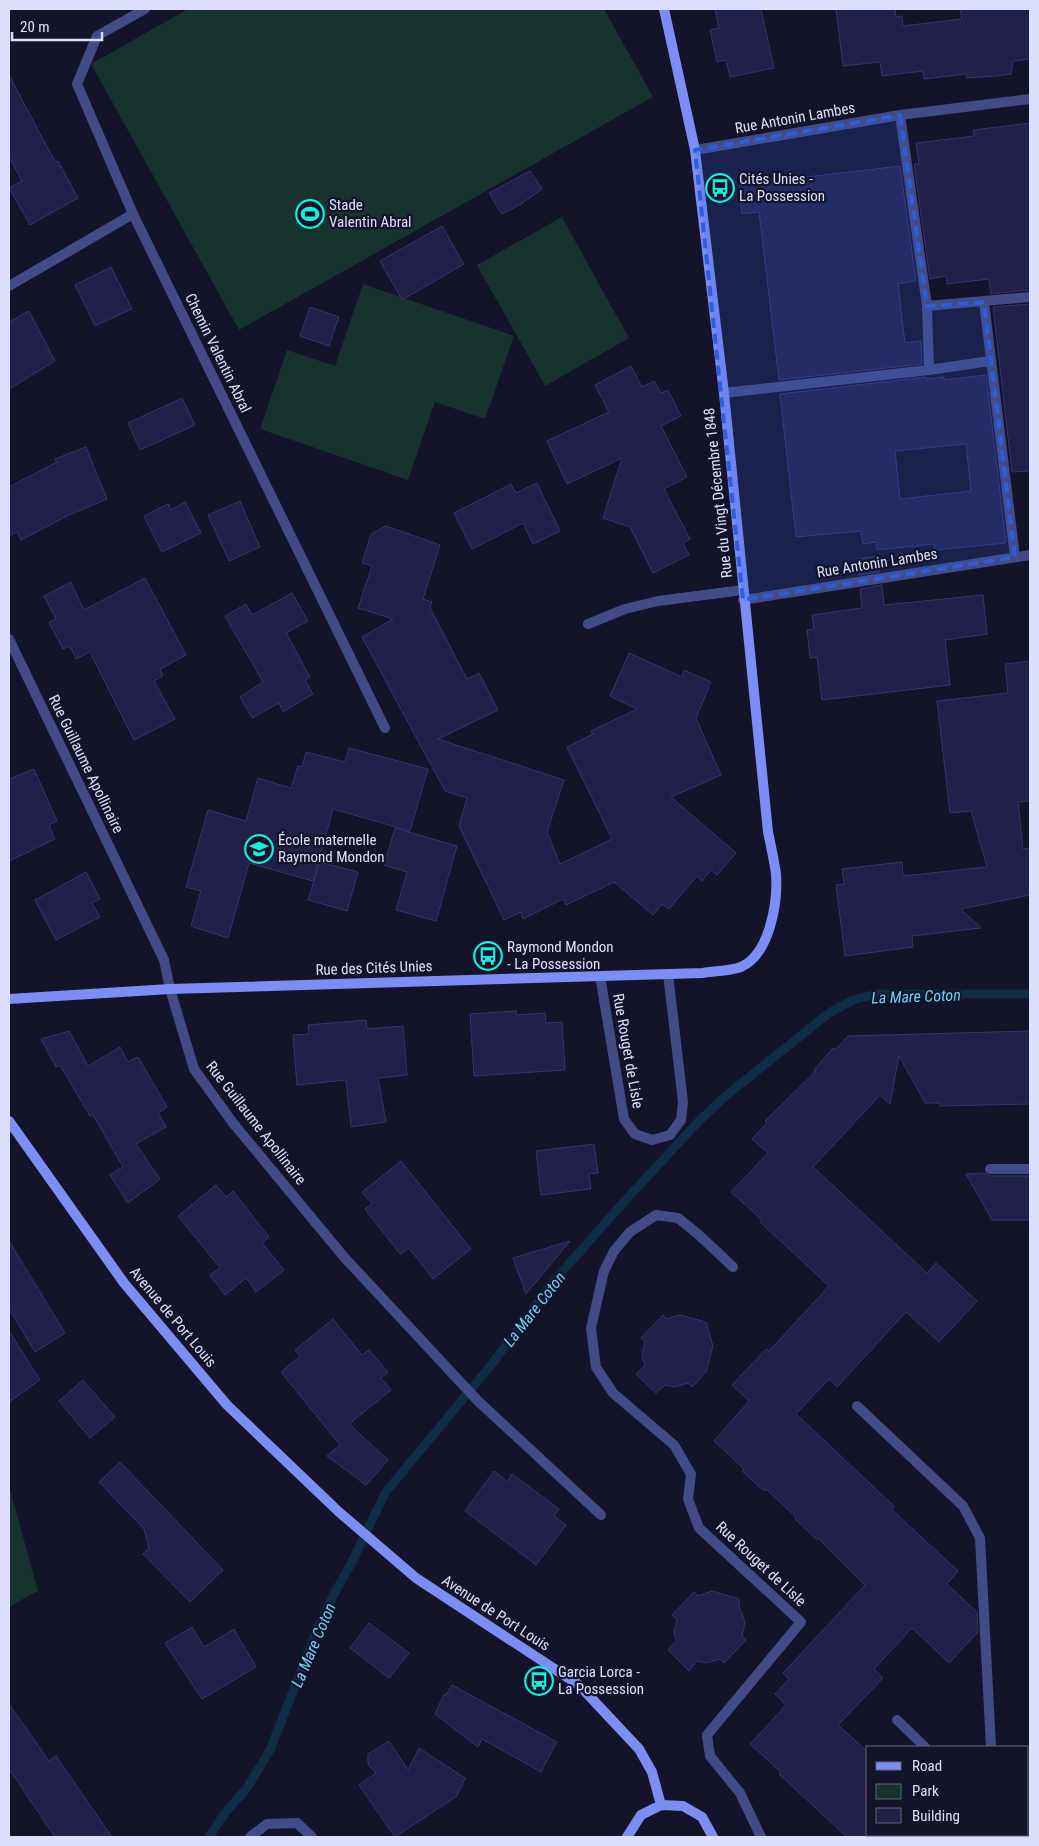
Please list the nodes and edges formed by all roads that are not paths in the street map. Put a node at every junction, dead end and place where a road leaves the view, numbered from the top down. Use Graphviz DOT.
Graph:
graph roads {
  1 [pos="145,9"];
  2 [pos="664,9"];
  3 [pos="1030,100"];
  4 [pos="900,115"];
  5 [pos="695,150"];
  6 [pos="133,214"];
  7 [pos="9,286"];
  8 [pos="1030,298"];
  9 [pos="984,302"];
  10 [pos="927,306"];
  11 [pos="990,361"];
  12 [pos="929,370"];
  13 [pos="724,393"];
  14 [pos="1030,555"];
  15 [pos="1016,557"];
  16 [pos="743,595"];
  17 [pos="588,624"];
  18 [pos="9,639"];
  19 [pos="385,728"];
  20 [pos="741,967"];
  21 [pos="668,974"];
  22 [pos="600,976"];
  23 [pos="170,990"];
  24 [pos="9,999"];
  25 [pos="9,1121"];
  26 [pos="990,1169"];
  27 [pos="1030,1169"];
  28 [pos="734,1268"];
  29 [pos="857,1406"];
  30 [pos="601,1515"];
  31 [pos="898,1720"];
  32 [pos="924,1746"];
  33 [pos="991,1746"];
  34 [pos="661,1805"];
  35 [pos="250,1837"];
  36 [pos="312,1837"];
  37 [pos="627,1837"];
  38 [pos="713,1837"];
  39 [pos="761,1837"];
  1 -- 6 [label="street, Chemin Valentin Abral"];
  2 -- 5 [label="street, Rue du Vingt Décembre 1848"];
  3 -- 4 [label="street, Rue Antonin Lambes"];
  4 -- 5 [label="street, Rue Antonin Lambes"];
  4 -- 10 [label="street"];
  5 -- 13 [label="street, Rue du Vingt Décembre 1848"];
  6 -- 7 [label="street"];
  6 -- 19 [label="street, Chemin Valentin Abral"];
  8 -- 9 [label="street"];
  9 -- 10 [label="street"];
  9 -- 11 [label="street"];
  10 -- 12 [label="street"];
  11 -- 12 [label="street"];
  11 -- 15 [label="street"];
  12 -- 13 [label="street"];
  13 -- 16 [label="street, Rue du Vingt Décembre 1848"];
  14 -- 15 [label="street, Rue Antonin Lambes"];
  15 -- 16 [label="street, Rue Antonin Lambes"];
  16 -- 17 [label="street, Rue Antonin Lambes"];
  16 -- 20 [label="street, Rue du Vingt Décembre 1848"];
  18 -- 23 [label="street, Rue Guillaume Apollinaire"];
  20 -- 21 [label="street, Rue des Cités Unies"];
  21 -- 22 [label="street, Rue des Cités Unies"];
  21 -- 22 [label="street, Rue Rouget de Lisle"];
  22 -- 23 [label="street, Rue des Cités Unies"];
  23 -- 24 [label="street, Rue des Cités Unies"];
  23 -- 30 [label="street, Rue Guillaume Apollinaire"];
  25 -- 34 [label="street, Avenue de Port Louis"];
  26 -- 27 [label="street"];
  28 -- 39 [label="street, Rue Rouget de Lisle"];
  29 -- 33 [label="street"];
  31 -- 32 [label="street"];
  34 -- 37 [label="street"];
  34 -- 38 [label="street"];
  35 -- 36 [label="street"];
}
